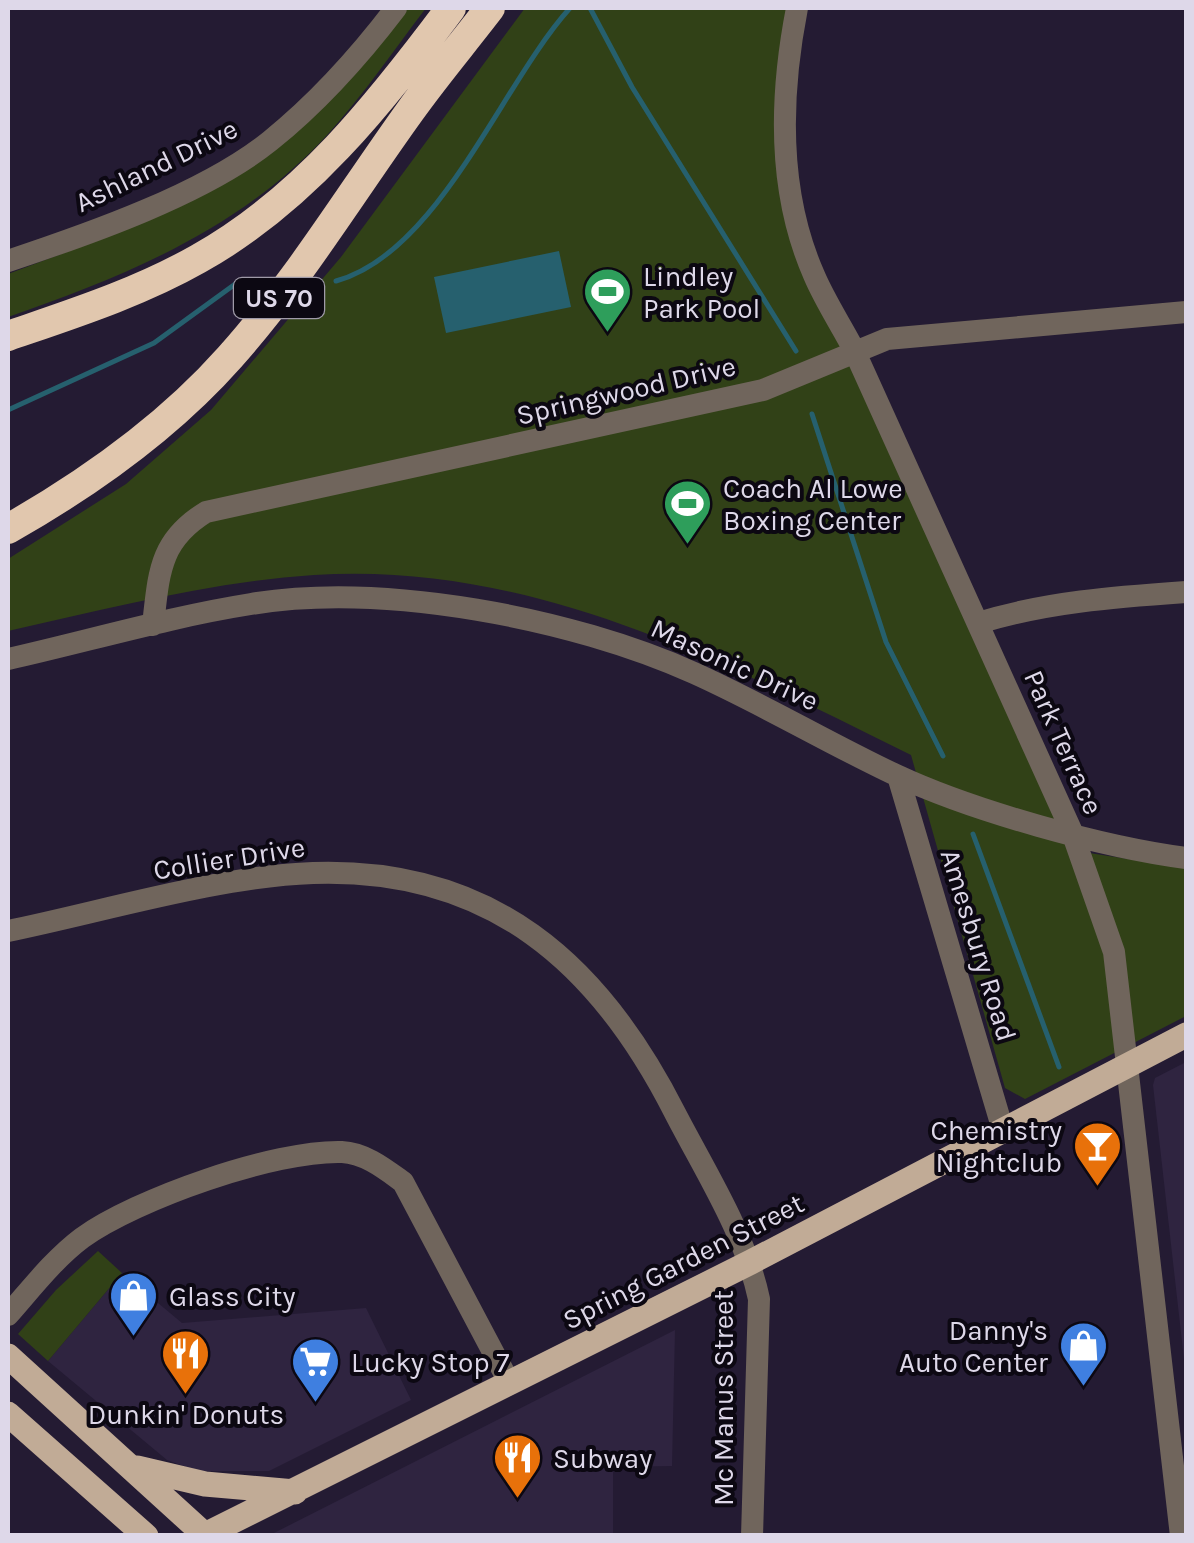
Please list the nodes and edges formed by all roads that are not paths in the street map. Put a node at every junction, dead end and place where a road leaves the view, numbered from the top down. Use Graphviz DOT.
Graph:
graph roads {
  1 [pos="396,8"];
  2 [pos="450,8"];
  3 [pos="490,8"];
  4 [pos="797,8"];
  5 [pos="8,261"];
  6 [pos="1186,312"];
  7 [pos="8,336"];
  8 [pos="854,350"];
  9 [pos="8,529"];
  10 [pos="1186,592"];
  11 [pos="978,624"];
  12 [pos="152,625"];
  13 [pos="8,659"];
  14 [pos="898,776"];
  15 [pos="1072,832"];
  16 [pos="1186,858"];
  17 [pos="8,931"];
  18 [pos="1186,1035"];
  19 [pos="1128,1066"];
  20 [pos="1003,1130"];
  21 [pos="751,1262"];
  22 [pos="8,1315"];
  23 [pos="8,1356"];
  24 [pos="509,1382"];
  25 [pos="8,1414"];
  26 [pos="134,1468"];
  27 [pos="295,1492"];
  28 [pos="205,1535"];
  29 [pos="146,1536"];
  30 [pos="752,1536"];
  31 [pos="1182,1536"];
  1 -- 5 [label="street, Ashland Drive"];
  2 -- 7 [label="highway, US 70"];
  3 -- 9 [label="highway, US 70"];
  4 -- 8 [label="street, Park Terrace"];
  6 -- 8 [label="street, Springwood Drive"];
  8 -- 11 [label="street, Park Terrace"];
  8 -- 12 [label="street, Springwood Drive"];
  10 -- 11 [label="street"];
  11 -- 15 [label="street, Park Terrace"];
  12 -- 13 [label="street, Masonic Drive"];
  12 -- 14 [label="street, Masonic Drive"];
  14 -- 15 [label="street, Masonic Drive"];
  14 -- 20 [label="street, Amesbury Road"];
  15 -- 16 [label="street, Masonic Drive"];
  15 -- 19 [label="street, Park Terrace"];
  17 -- 21 [label="street, Collier Drive"];
  18 -- 19 [label="main road, Spring Garden Street"];
  19 -- 20 [label="main road, Spring Garden Street"];
  19 -- 31 [label="street, Park Terrace"];
  20 -- 21 [label="main road, Spring Garden Street"];
  21 -- 24 [label="main road, Spring Garden Street"];
  21 -- 30 [label="street, Mc Manus Street"];
  22 -- 24 [label="street"];
  23 -- 26 [label="main road"];
  24 -- 27 [label="main road, Spring Garden Street"];
  25 -- 29 [label="main road"];
  26 -- 27 [label="main road"];
  26 -- 28 [label="main road"];
  27 -- 28 [label="main road, Spring Garden Street"];
}
